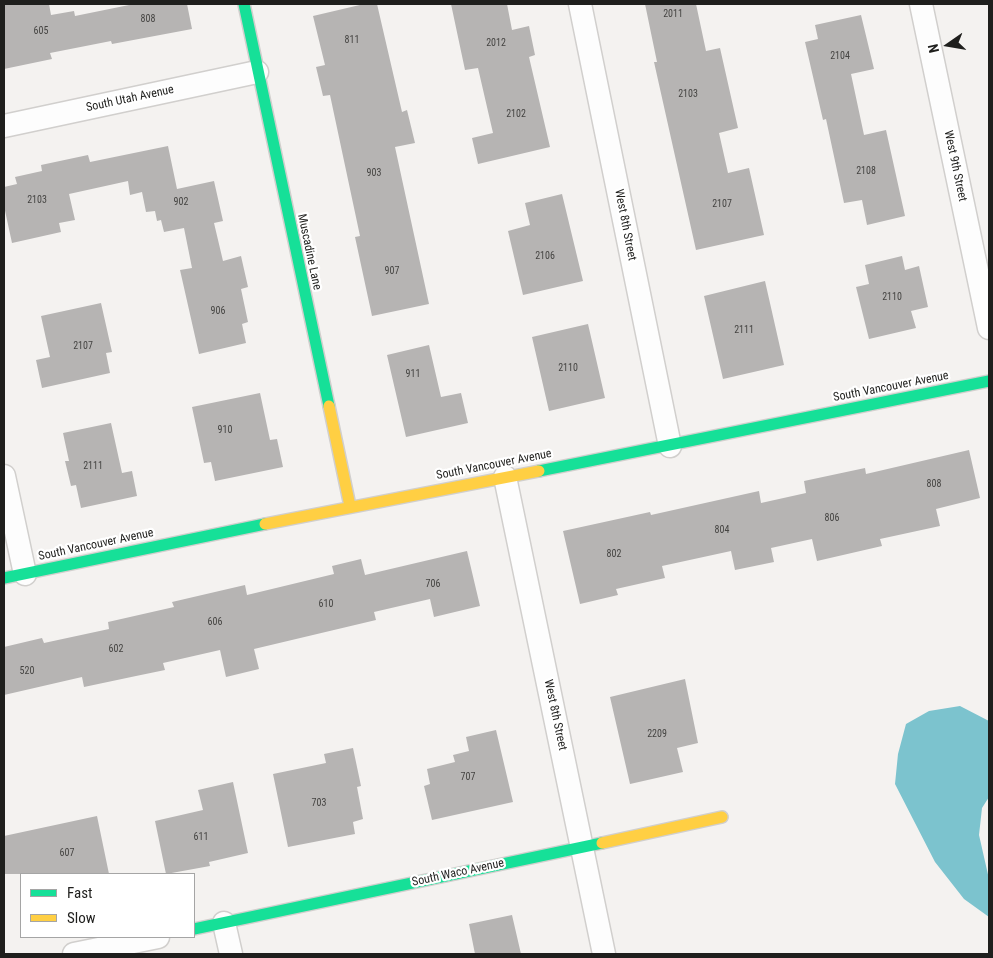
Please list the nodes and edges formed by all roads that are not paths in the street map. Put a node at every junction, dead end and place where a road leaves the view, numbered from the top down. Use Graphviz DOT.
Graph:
graph roads {
  1 [pos="244,4"];
  2 [pos="580,4"];
  3 [pos="922,4"];
  4 [pos="257,72"];
  5 [pos="4,126"];
  6 [pos="989,328"];
  7 [pos="989,381"];
  8 [pos="670,446"];
  9 [pos="4,476"];
  10 [pos="505,477"];
  11 [pos="350,506"];
  12 [pos="14,576"];
  13 [pos="722,817"];
  14 [pos="582,847"];
  15 [pos="224,923"];
  16 [pos="195,929"];
  17 [pos="153,938"];
  18 [pos="74,954"];
  19 [pos="231,954"];
  20 [pos="604,954"];
  1 -- 4 [label="street, Muscadine Lane"];
  2 -- 8 [label="street, West 8th Street"];
  3 -- 6 [label="street, West 9th Street"];
  4 -- 5 [label="street, South Utah Avenue"];
  4 -- 11 [label="street, Muscadine Lane"];
  7 -- 8 [label="street, South Vancouver Avenue"];
  8 -- 10 [label="street, South Vancouver Avenue"];
  9 -- 12 [label="street"];
  10 -- 11 [label="street, South Vancouver Avenue"];
  10 -- 14 [label="street, West 8th Street"];
  11 -- 12 [label="street, South Vancouver Avenue"];
  13 -- 14 [label="street, South Waco Avenue"];
  14 -- 15 [label="street, South Waco Avenue"];
  14 -- 20 [label="street, West 8th Street"];
  15 -- 16 [label="street, South Waco Avenue"];
  15 -- 19 [label="street"];
  17 -- 18 [label="street"];
}
